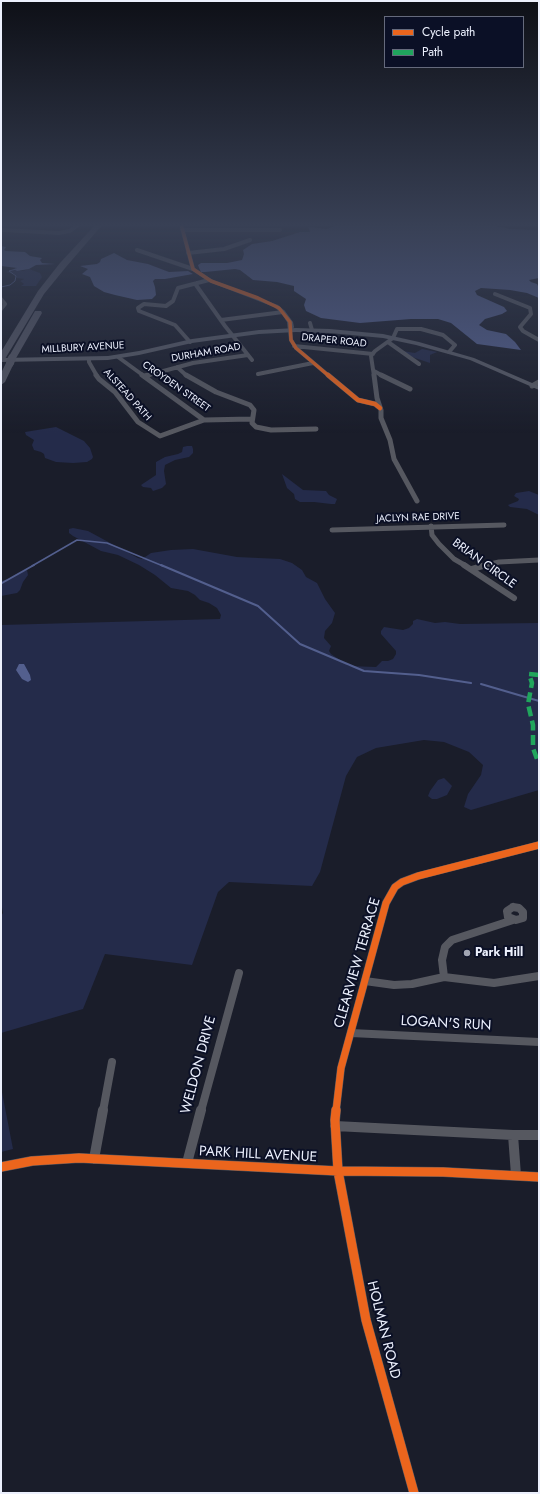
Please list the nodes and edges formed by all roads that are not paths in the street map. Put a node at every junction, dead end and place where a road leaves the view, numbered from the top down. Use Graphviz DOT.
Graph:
graph roads {
  1 [pos="41,294"];
  2 [pos="176,294"];
  3 [pos="202,294"];
  4 [pos="246,294"];
  5 [pos="495,294"];
  6 [pos="1,299"];
  7 [pos="44,304"];
  8 [pos="1,309"];
  9 [pos="283,312"];
  10 [pos="221,320"];
  11 [pos="310,323"];
  12 [pos="290,330"];
  13 [pos="312,330"];
  14 [pos="233,336"];
  15 [pos="390,340"];
  16 [pos="539,340"];
  17 [pos="190,342"];
  18 [pos="294,346"];
  19 [pos="449,352"];
  20 [pos="373,354"];
  21 [pos="248,355"];
  22 [pos="118,357"];
  23 [pos="89,359"];
  24 [pos="5,360"];
  25 [pos="252,360"];
  26 [pos="313,363"];
  27 [pos="419,364"];
  28 [pos="177,367"];
  29 [pos="374,371"];
  30 [pos="258,374"];
  31 [pos="144,376"];
  32 [pos="1,382"];
  33 [pos="539,382"];
  34 [pos="532,386"];
  35 [pos="539,388"];
  36 [pos="410,389"];
  37 [pos="380,408"];
  38 [pos="251,419"];
  39 [pos="204,420"];
  40 [pos="316,429"];
  41 [pos="417,501"];
  42 [pos="504,525"];
  43 [pos="431,526"];
  44 [pos="332,530"];
  45 [pos="539,560"];
  46 [pos="472,569"];
  47 [pos="514,598"];
  48 [pos="539,845"];
  49 [pos="513,920"];
  50 [pos="239,973"];
  51 [pos="539,976"];
  52 [pos="444,977"];
  53 [pos="365,981"];
  54 [pos="351,1033"];
  55 [pos="539,1042"];
  56 [pos="112,1062"];
  57 [pos="335,1126"];
  58 [pos="513,1135"];
  59 [pos="539,1135"];
  60 [pos="94,1159"];
  61 [pos="187,1163"];
  62 [pos="1,1167"];
  63 [pos="338,1171"];
  64 [pos="516,1175"];
  65 [pos="539,1177"];
  66 [pos="414,1493"];
  1 -- 24 [label="highway"];
  2 -- 17 [label="street"];
  3 -- 10 [label="street"];
  4 -- 9 [label="street"];
  5 -- 16 [label="street"];
  6 -- 8 [label="street"];
  7 -- 24 [label="highway"];
  9 -- 10 [label="street"];
  9 -- 12 [label="street"];
  10 -- 14 [label="street"];
  11 -- 13 [label="street"];
  12 -- 13 [label="main road, MILLBURY AVENUE"];
  12 -- 14 [label="main road, MILLBURY AVENUE"];
  12 -- 18 [label="street"];
  13 -- 15 [label="main road, MILLBURY AVENUE"];
  14 -- 17 [label="main road, MILLBURY AVENUE"];
  14 -- 21 [label="street"];
  15 -- 19 [label="main road, MILLBURY AVENUE"];
  15 -- 19 [label="street"];
  15 -- 20 [label="street"];
  15 -- 27 [label="street"];
  17 -- 22 [label="main road, MILLBURY AVENUE"];
  18 -- 20 [label="street, DRAPER ROAD"];
  18 -- 26 [label="street"];
  19 -- 34 [label="main road, MILLBURY AVENUE"];
  20 -- 29 [label="street"];
  21 -- 25 [label="street"];
  21 -- 28 [label="street, DURHAM ROAD"];
  22 -- 23 [label="main road, MILLBURY AVENUE"];
  22 -- 31 [label="street, CROYDEN STREET"];
  23 -- 24 [label="main road, MILLBURY AVENUE"];
  23 -- 39 [label="street, ALSTEAD PATH"];
  24 -- 32 [label="highway"];
  26 -- 30 [label="street"];
  26 -- 37 [label="street"];
  28 -- 31 [label="street, DURHAM ROAD"];
  28 -- 38 [label="street"];
  29 -- 36 [label="street"];
  29 -- 37 [label="street"];
  31 -- 39 [label="street, CROYDEN STREET"];
  33 -- 34 [label="street"];
  34 -- 35 [label="main road, MILLBURY AVENUE"];
  37 -- 41 [label="street"];
  38 -- 39 [label="street, CROYDEN STREET"];
  38 -- 40 [label="street"];
  42 -- 43 [label="street, JACLYN RAE DRIVE"];
  43 -- 44 [label="street, JACLYN RAE DRIVE"];
  43 -- 46 [label="street, BRIAN CIRCLE"];
  45 -- 46 [label="street"];
  46 -- 47 [label="street, BRIAN CIRCLE"];
  48 -- 53 [label="street, CLEARVIEW TERRACE"];
  49 -- 52 [label="street"];
  50 -- 61 [label="street, WELDON DRIVE"];
  51 -- 52 [label="street"];
  52 -- 53 [label="street"];
  53 -- 54 [label="street, CLEARVIEW TERRACE"];
  54 -- 55 [label="street, LOGAN'S RUN"];
  54 -- 57 [label="street, CLEARVIEW TERRACE"];
  56 -- 60 [label="street"];
  57 -- 58 [label="street"];
  57 -- 63 [label="street, CLEARVIEW TERRACE"];
  58 -- 59 [label="street"];
  58 -- 64 [label="street"];
  60 -- 61 [label="street, PARK HILL AVENUE"];
  60 -- 62 [label="street, PARK HILL AVENUE"];
  61 -- 63 [label="street, PARK HILL AVENUE"];
  63 -- 64 [label="street, PARK HILL AVENUE"];
  63 -- 66 [label="street, HOLMAN ROAD"];
  64 -- 65 [label="street, PARK HILL AVENUE"];
}
